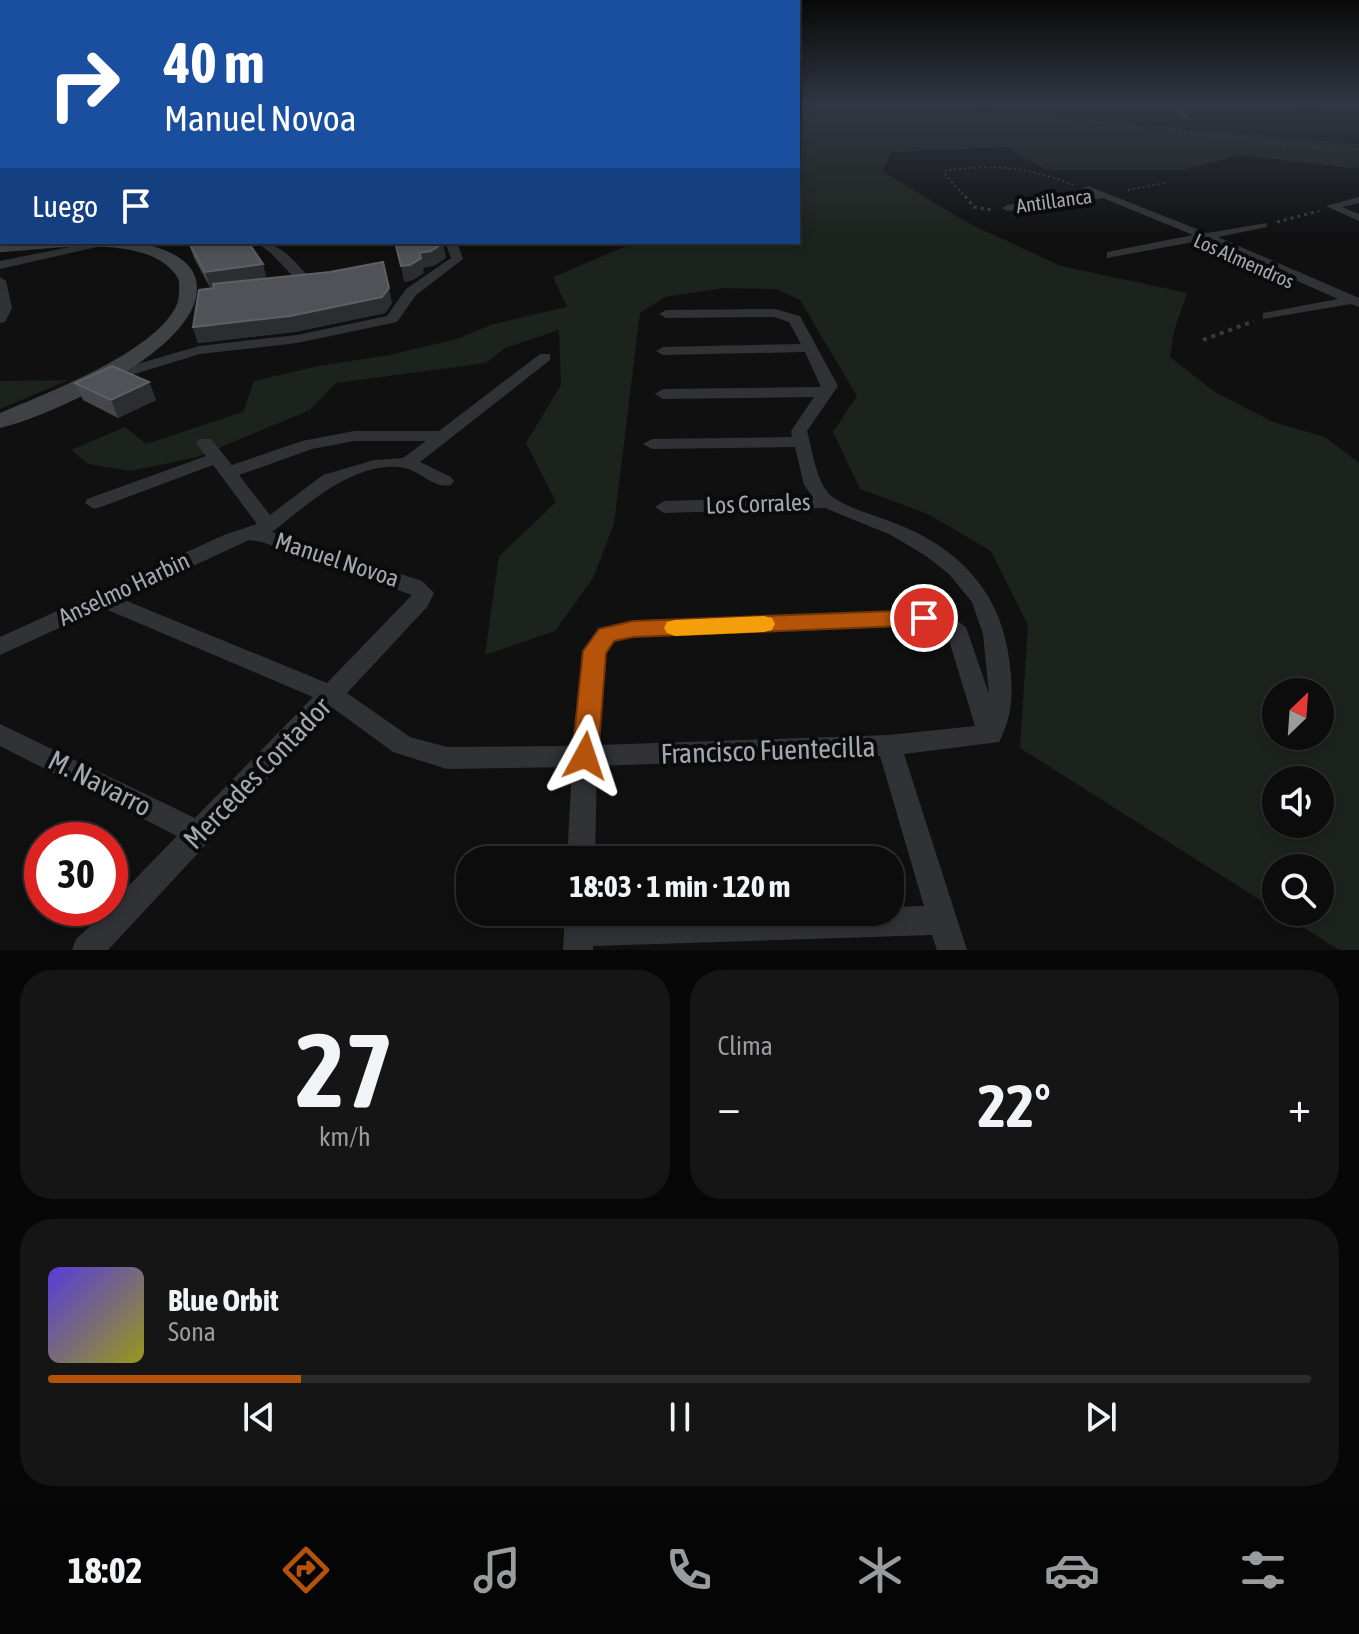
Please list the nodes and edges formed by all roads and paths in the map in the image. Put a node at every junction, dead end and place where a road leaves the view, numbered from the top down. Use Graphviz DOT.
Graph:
graph roads {
  1 [pos="1323,148"];
  2 [pos="1359,150"];
  3 [pos="1165,183"];
  4 [pos="1088,189"];
  5 [pos="1102,195"];
  6 [pos="1359,200"];
  7 [pos="1007,208"];
  8 [pos="1331,208"];
  9 [pos="987,210"];
  10 [pos="1359,218"];
  11 [pos="1263,225"];
  12 [pos="1202,238"];
  13 [pos="67,244"];
  14 [pos="102,244"];
  15 [pos="119,244"];
  16 [pos="265,244"];
  17 [pos="452,244"];
  18 [pos="0,247"];
  19 [pos="1111,255"];
  20 [pos="0,265"];
  21 [pos="0,281"];
  22 [pos="291,284"];
  23 [pos="1353,303"];
  24 [pos="666,314"];
  25 [pos="1268,316"];
  26 [pos="0,319"];
  27 [pos="1203,340"];
  28 [pos="810,348"];
  29 [pos="663,351"];
  30 [pos="545,357"];
  31 [pos="98,379"];
  32 [pos="827,392"];
  33 [pos="663,394"];
  34 [pos="0,421"];
  35 [pos="442,436"];
  36 [pos="800,442"];
  37 [pos="652,444"];
  38 [pos="216,458"];
  39 [pos="408,463"];
  40 [pos="445,481"];
  41 [pos="827,502"];
  42 [pos="94,503"];
  43 [pos="664,507"];
  44 [pos="257,532"];
  45 [pos="423,593"];
  46 [pos="102,599"];
  47 [pos="0,647"];
  48 [pos="332,695"];
  49 [pos="0,734"];
  50 [pos="990,735"];
  51 [pos="889,745"];
  52 [pos="585,756"];
  53 [pos="199,833"];
  54 [pos="582,846"];
  55 [pos="944,920"];
  56 [pos="579,931"];
  57 [pos="87,950"];
  58 [pos="952,950"];
  1 -- 2 [label="path"];
  3 -- 5 [label="path"];
  4 -- 5 [label="street, Los Almendros"];
  4 -- 9 [label="path"];
  5 -- 7 [label="street, Antillanca"];
  5 -- 12 [label="street, Los Almendros"];
  6 -- 8 [label="street"];
  8 -- 10 [label="street"];
  8 -- 11 [label="path"];
  11 -- 12 [label="street"];
  12 -- 19 [label="street"];
  12 -- 23 [label="street, Los Almendros"];
  13 -- 18 [label="street"];
  14 -- 20 [label="street"];
  15 -- 31 [label="street"];
  16 -- 22 [label="street"];
  17 -- 31 [label="street"];
  21 -- 26 [label="street"];
  23 -- 25 [label="street"];
  24 -- 28 [label="street"];
  25 -- 27 [label="path"];
  28 -- 29 [label="street"];
  28 -- 32 [label="street"];
  30 -- 35 [label="street"];
  31 -- 34 [label="street"];
  32 -- 33 [label="street"];
  32 -- 36 [label="street"];
  35 -- 38 [label="street"];
  35 -- 39 [label="street"];
  36 -- 37 [label="street"];
  36 -- 41 [label="street, Los Corrales"];
  38 -- 42 [label="street"];
  38 -- 44 [label="street"];
  39 -- 40 [label="street"];
  39 -- 44 [label="street, Anselmo Harbin"];
  41 -- 43 [label="street, Los Corrales"];
  41 -- 50 [label="street"];
  44 -- 45 [label="street, Manuel Novoa"];
  44 -- 46 [label="street, Anselmo Harbin"];
  45 -- 48 [label="street, Mercedes Contador"];
  46 -- 47 [label="street, Anselmo Harbin"];
  46 -- 48 [label="street, Francisco Fuentecilla"];
  48 -- 52 [label="street, Francisco Fuentecilla"];
  48 -- 53 [label="street, Mercedes Contador"];
  49 -- 53 [label="street, M. Navarro"];
  50 -- 51 [label="street, Francisco Fuentecilla"];
  50 -- 52 [label="street"];
  51 -- 52 [label="street, Francisco Fuentecilla"];
  51 -- 55 [label="street"];
  52 -- 54 [label="street"];
  53 -- 57 [label="street, Mercedes Contador"];
  55 -- 56 [label="street"];
  55 -- 58 [label="street"];
}
